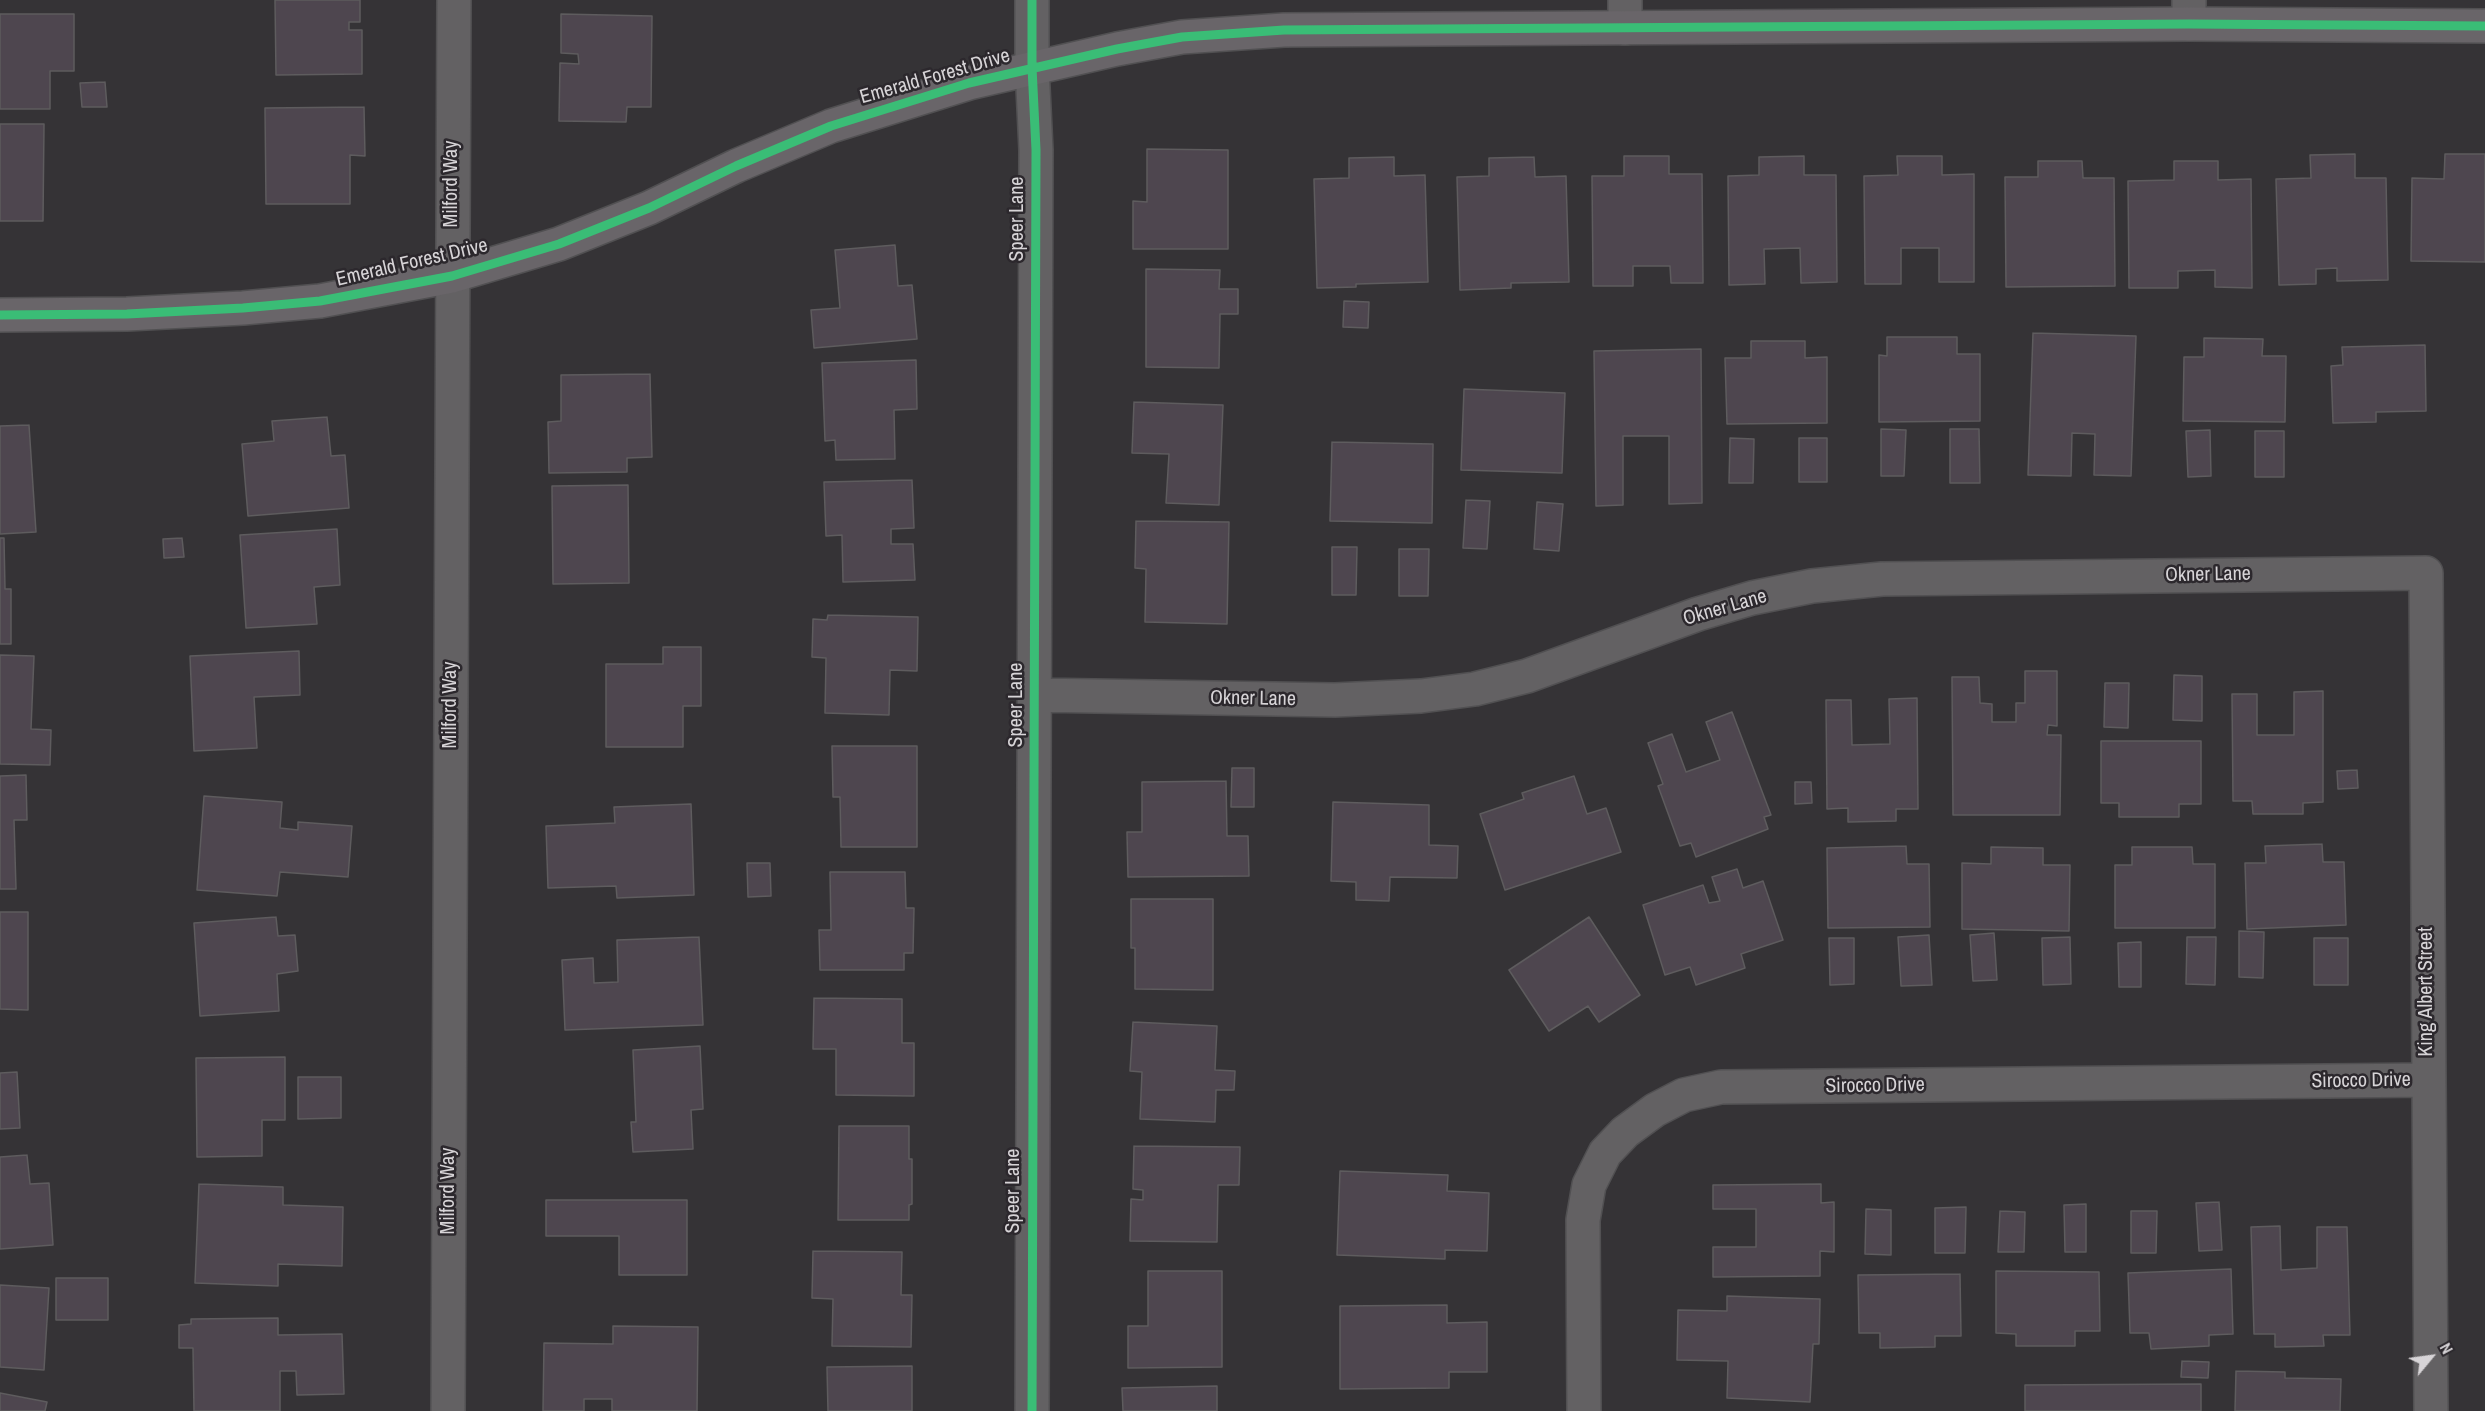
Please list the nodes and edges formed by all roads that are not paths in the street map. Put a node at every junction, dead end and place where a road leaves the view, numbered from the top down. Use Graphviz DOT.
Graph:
graph roads {
  1 [pos="454,0"];
  2 [pos="1032,0"];
  3 [pos="2189,12"];
  4 [pos="1625,14"];
  5 [pos="2485,26"];
  6 [pos="1032,67"];
  7 [pos="452,276"];
  8 [pos="0,315"];
  9 [pos="2426,573"];
  10 [pos="1035,695"];
  11 [pos="2428,1080"];
  12 [pos="448,1411"];
  13 [pos="1032,1411"];
  14 [pos="1584,1411"];
  15 [pos="2431,1411"];
  1 -- 7 [label="street, Milford Way"];
  2 -- 6 [label="street, Speer Lane"];
  3 -- 4 [label="street, Emerald Forest Drive"];
  3 -- 5 [label="street, Emerald Forest Drive"];
  4 -- 6 [label="street, Emerald Forest Drive"];
  6 -- 7 [label="street, Emerald Forest Drive"];
  6 -- 10 [label="street, Speer Lane"];
  7 -- 8 [label="street, Emerald Forest Drive"];
  7 -- 12 [label="street, Milford Way"];
  9 -- 10 [label="street, Okner Lane"];
  9 -- 11 [label="street, King Albert Street"];
  10 -- 13 [label="street, Speer Lane"];
  11 -- 14 [label="street, Sirocco Drive"];
  11 -- 15 [label="street, King Albert Street"];
}
